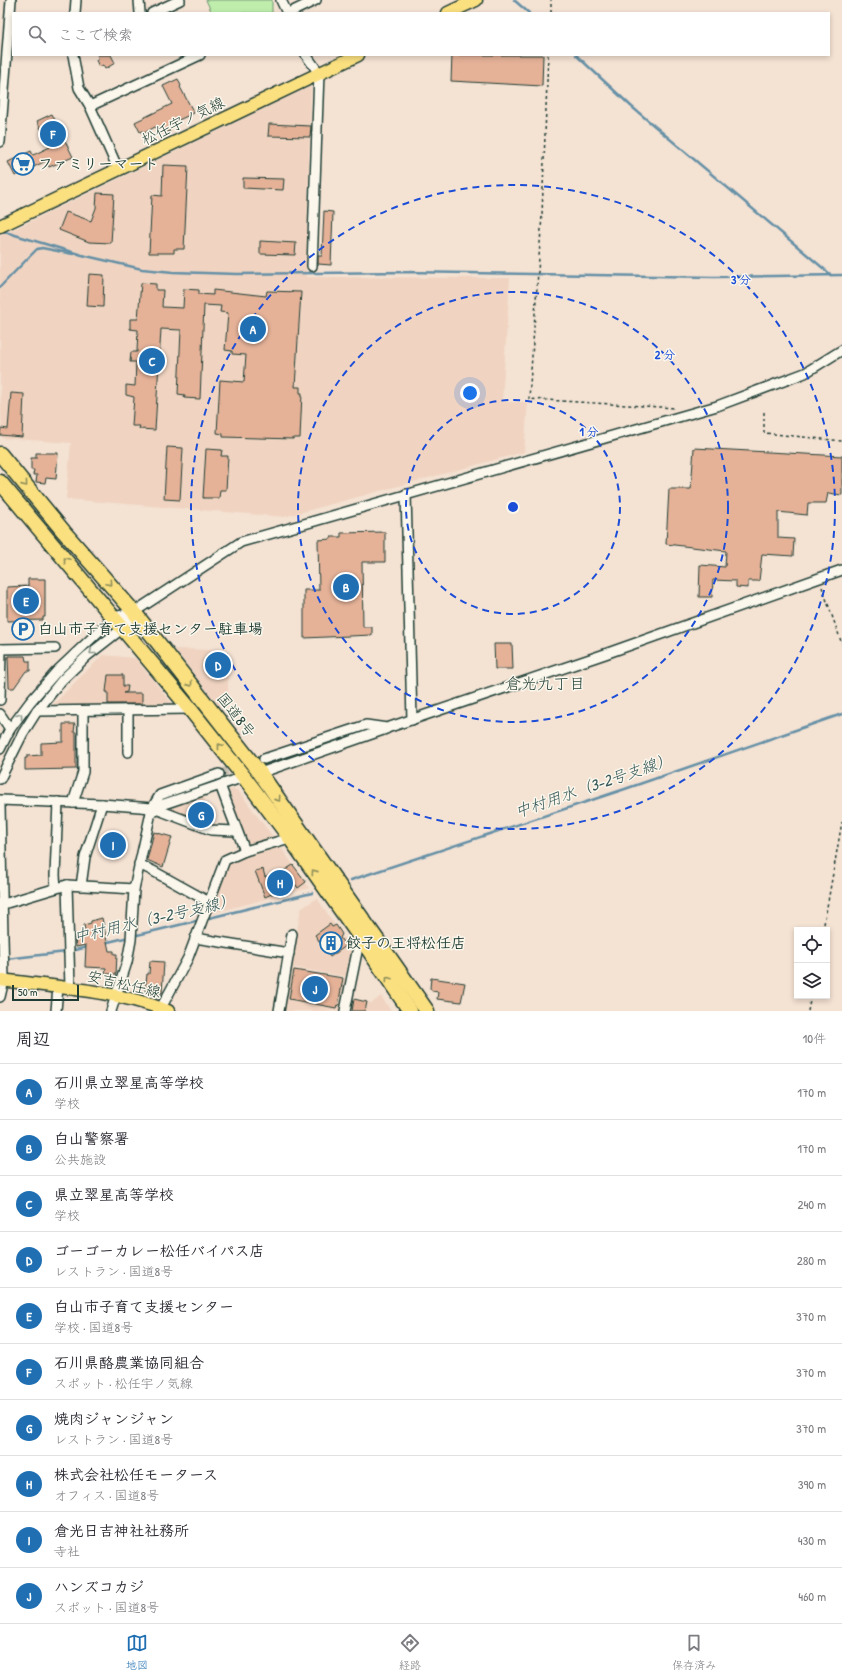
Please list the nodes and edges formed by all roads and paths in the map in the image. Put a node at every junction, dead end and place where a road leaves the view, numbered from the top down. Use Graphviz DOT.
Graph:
graph roads {
  1 [pos="11,0"];
  2 [pos="76,0"];
  3 [pos="139,0"];
  4 [pos="180,0"];
  5 [pos="281,0"];
  6 [pos="316,0"];
  7 [pos="476,0"];
  8 [pos="551,0"];
  9 [pos="75,12"];
  10 [pos="140,12"];
  11 [pos="154,12"];
  12 [pos="287,12"];
  13 [pos="290,12"];
  14 [pos="450,12"];
  15 [pos="551,12"];
  16 [pos="11,14"];
  17 [pos="73,56"];
  18 [pos="198,56"];
  19 [pos="307,56"];
  20 [pos="356,56"];
  21 [pos="548,56"];
  22 [pos="319,73"];
  23 [pos="2,104"];
  24 [pos="90,106"];
  25 [pos="0,142"];
  26 [pos="118,169"];
  27 [pos="0,226"];
  28 [pos="312,266"];
  29 [pos="842,350"];
  30 [pos="683,408"];
  31 [pos="764,412"];
  32 [pos="842,441"];
  33 [pos="0,454"];
  34 [pos="3,490"];
  35 [pos="406,494"];
  36 [pos="842,570"];
  37 [pos="819,577"];
  38 [pos="134,612"];
  39 [pos="114,617"];
  40 [pos="123,628"];
  41 [pos="842,644"];
  42 [pos="54,648"];
  43 [pos="0,649"];
  44 [pos="0,700"];
  45 [pos="190,709"];
  46 [pos="128,710"];
  47 [pos="37,711"];
  48 [pos="82,711"];
  49 [pos="0,714"];
  50 [pos="412,720"];
  51 [pos="388,728"];
  52 [pos="10,729"];
  53 [pos="0,750"];
  54 [pos="128,752"];
  55 [pos="262,766"];
  56 [pos="219,774"];
  57 [pos="244,777"];
  58 [pos="0,779"];
  59 [pos="220,785"];
  60 [pos="0,800"];
  61 [pos="58,802"];
  62 [pos="73,803"];
  63 [pos="102,804"];
  64 [pos="0,806"];
  65 [pos="153,810"];
  66 [pos="842,822"];
  67 [pos="236,831"];
  68 [pos="290,838"];
  69 [pos="1,843"];
  70 [pos="245,851"];
  71 [pos="138,864"];
  72 [pos="67,885"];
  73 [pos="81,886"];
  74 [pos="56,888"];
  75 [pos="134,889"];
  76 [pos="209,902"];
  77 [pos="2,904"];
  78 [pos="824,927"];
  79 [pos="292,934"];
  80 [pos="360,937"];
  81 [pos="195,938"];
  82 [pos="289,953"];
  83 [pos="2,980"];
  84 [pos="64,988"];
  85 [pos="115,996"];
  86 [pos="0,997"];
  87 [pos="810,999"];
  88 [pos="165,1010"];
  89 [pos="56,1011"];
  90 [pos="110,1011"];
  91 [pos="279,1011"];
  92 [pos="345,1011"];
  93 [pos="410,1011"];
  94 [pos="427,1011"];
  95 [pos="808,1011"];
  1 -- 16 [label="street"];
  2 -- 9 [label="street"];
  3 -- 10 [label="street"];
  4 -- 11 [label="street"];
  5 -- 12 [label="street"];
  6 -- 13 [label="street"];
  7 -- 14 [label="main road"];
  8 -- 15 [label="path"];
  16 -- 23 [label="street"];
  17 -- 24 [label="street"];
  18 -- 24 [label="street"];
  19 -- 22 [label="street"];
  20 -- 22 [label="main road, 松任宇ノ気線"];
  21 -- 30 [label="path"];
  22 -- 26 [label="main road, 松任宇ノ気線"];
  22 -- 28 [label="street"];
  23 -- 25 [label="street"];
  24 -- 26 [label="street"];
  26 -- 27 [label="main road, 松任宇ノ気線"];
  29 -- 35 [label="street"];
  31 -- 32 [label="path"];
  33 -- 38 [label="highway, 国道8号, one-way"];
  39 -- 34 [label="highway, one-way"];
  35 -- 38 [label="street"];
  35 -- 50 [label="street"];
  36 -- 37 [label="street"];
  37 -- 41 [label="path"];
  37 -- 50 [label="street"];
  38 -- 39 [label="street"];
  38 -- 40 [label="street"];
  38 -- 55 [label="highway, 国道8号, one-way"];
  39 -- 40 [label="highway"];
  52 -- 39 [label="street, one-way"];
  40 -- 45 [label="highway"];
  40 -- 47 [label="street, one-way"];
  42 -- 43 [label="street"];
  43 -- 44 [label="street"];
  45 -- 46 [label="street"];
  57 -- 45 [label="highway, one-way"];
  46 -- 48 [label="street"];
  46 -- 54 [label="street"];
  47 -- 48 [label="street"];
  47 -- 58 [label="street"];
  48 -- 62 [label="street"];
  49 -- 52 [label="street"];
  50 -- 51 [label="street"];
  51 -- 55 [label="street"];
  51 -- 55 [label="street"];
  52 -- 53 [label="street"];
  55 -- 94 [label="highway, 国道8号, one-way"];
  56 -- 65 [label="street"];
  57 -- 59 [label="street"];
  57 -- 68 [label="highway"];
  59 -- 65 [label="street"];
  59 -- 67 [label="street"];
  60 -- 61 [label="street"];
  61 -- 62 [label="street"];
  61 -- 74 [label="street"];
  62 -- 63 [label="street"];
  63 -- 65 [label="street"];
  63 -- 73 [label="street"];
  64 -- 69 [label="street"];
  65 -- 67 [label="street"];
  65 -- 71 [label="street"];
  66 -- 78 [label="path"];
  67 -- 70 [label="street"];
  68 -- 70 [label="street"];
  80 -- 68 [label="highway, one-way"];
  69 -- 77 [label="street"];
  70 -- 76 [label="street"];
  71 -- 75 [label="street"];
  71 -- 76 [label="street"];
  72 -- 73 [label="street"];
  72 -- 74 [label="street"];
  72 -- 84 [label="street"];
  73 -- 75 [label="street"];
  74 -- 77 [label="street"];
  75 -- 85 [label="street"];
  76 -- 81 [label="street"];
  77 -- 83 [label="street"];
  79 -- 82 [label="street"];
  80 -- 92 [label="street"];
  93 -- 80 [label="highway, one-way"];
  81 -- 82 [label="street"];
  81 -- 88 [label="street"];
  82 -- 91 [label="street"];
  83 -- 84 [label="main road, 安吉松任線"];
  83 -- 86 [label="street"];
  84 -- 85 [label="main road, 安吉松任線"];
  84 -- 89 [label="street"];
  85 -- 88 [label="main road, 安吉松任線"];
  85 -- 90 [label="street"];
  87 -- 95 [label="path"];
}
